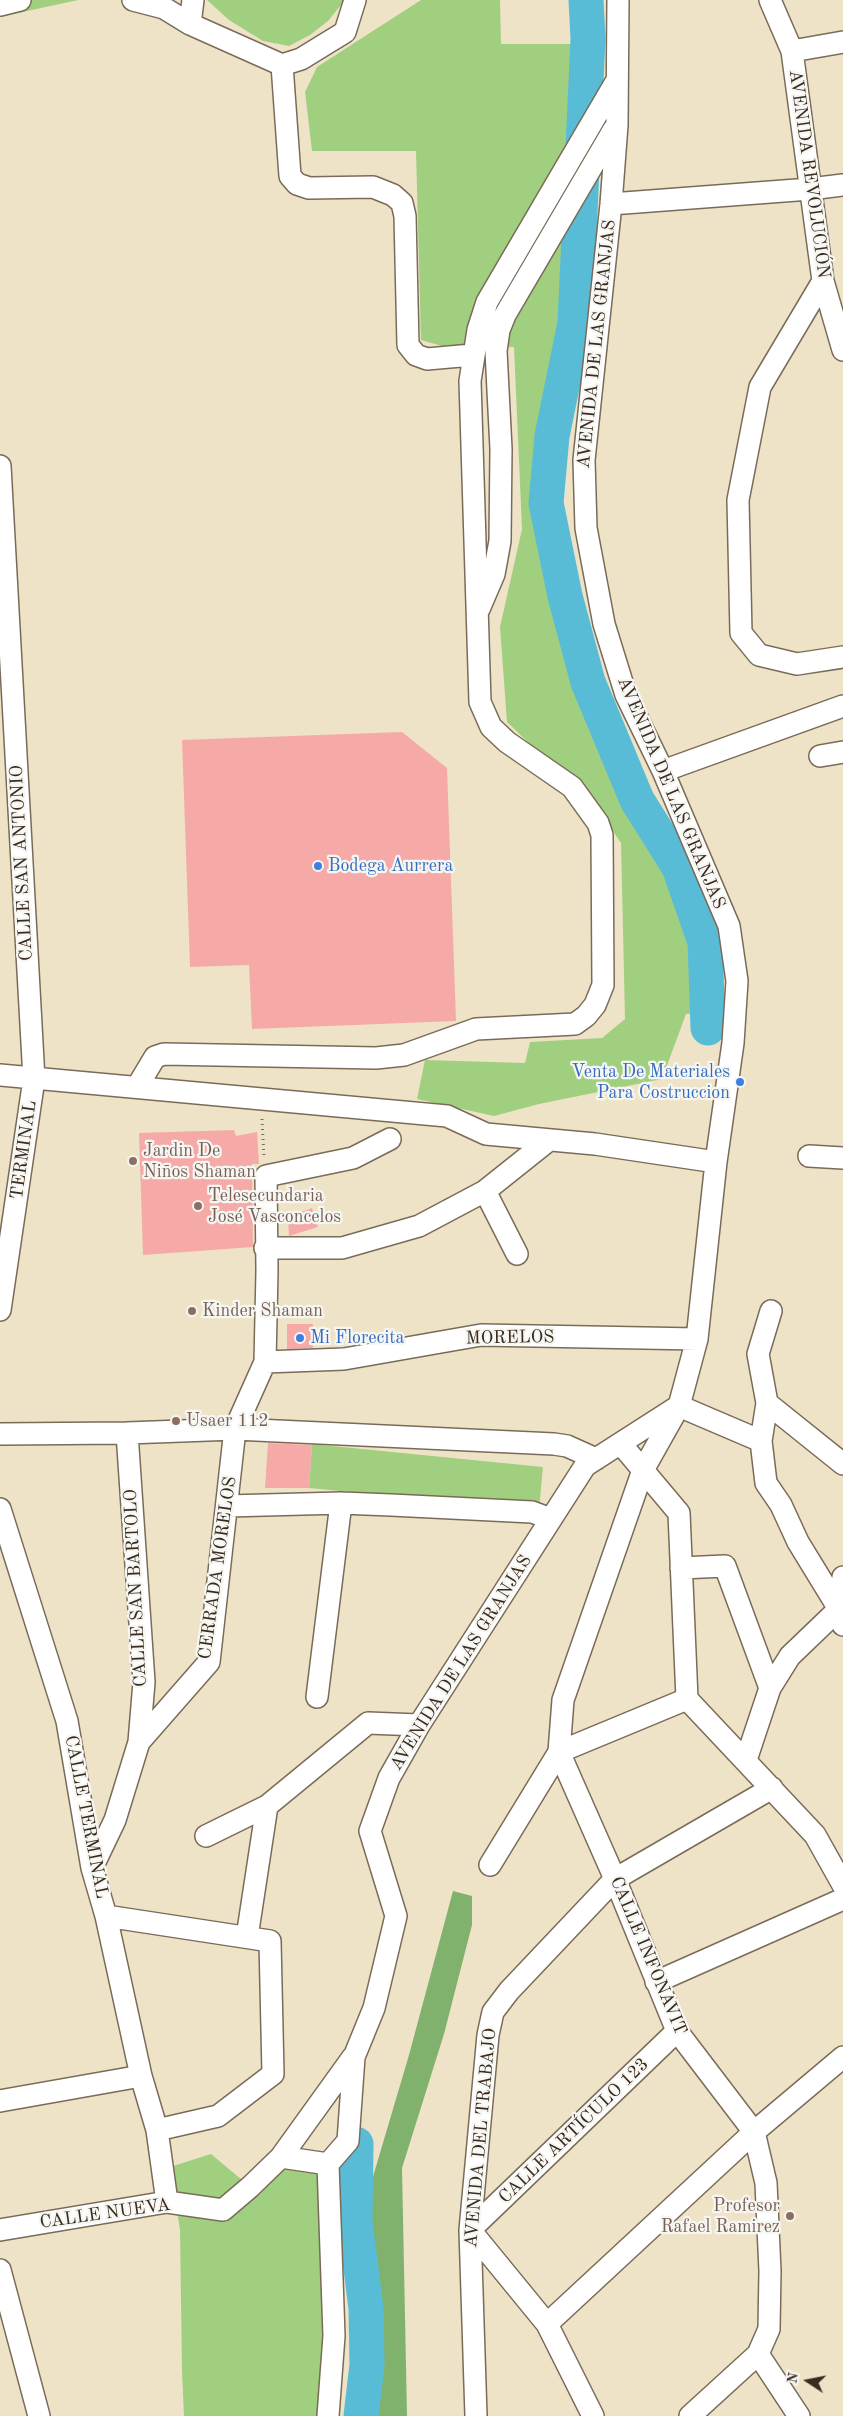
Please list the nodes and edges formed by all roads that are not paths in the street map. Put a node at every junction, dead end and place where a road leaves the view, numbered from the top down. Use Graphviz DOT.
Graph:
graph roads {
  1 [pos="20,0"];
  2 [pos="134,0"];
  3 [pos="193,0"];
  4 [pos="355,0"];
  5 [pos="618,0"];
  6 [pos="770,0"];
  7 [pos="0,5"];
  8 [pos="190,24"];
  9 [pos="843,42"];
  10 [pos="792,51"];
  11 [pos="282,65"];
  12 [pos="618,79"];
  13 [pos="616,125"];
  14 [pos="843,184"];
  15 [pos="810,189"];
  16 [pos="611,204"];
  17 [pos="824,281"];
  18 [pos="841,339"];
  19 [pos="472,355"];
  20 [pos="0,466"];
  21 [pos="478,611"];
  22 [pos="4,636"];
  23 [pos="843,657"];
  24 [pos="843,706"];
  25 [pos="843,752"];
  26 [pos="820,756"];
  27 [pos="663,771"];
  28 [pos="0,1075"];
  29 [pos="34,1079"];
  30 [pos="137,1087"];
  31 [pos="390,1139"];
  32 [pos="550,1140"];
  33 [pos="809,1156"];
  34 [pos="843,1158"];
  35 [pos="716,1162"];
  36 [pos="486,1191"];
  37 [pos="265,1248"];
  38 [pos="517,1254"];
  39 [pos="0,1310"];
  40 [pos="771,1311"];
  41 [pos="696,1339"];
  42 [pos="265,1362"];
  43 [pos="767,1403"];
  44 [pos="679,1406"];
  45 [pos="235,1428"];
  46 [pos="127,1433"];
  47 [pos="0,1434"];
  48 [pos="761,1441"];
  49 [pos="621,1444"];
  50 [pos="596,1459"];
  51 [pos="843,1464"];
  52 [pos="643,1470"];
  53 [pos="341,1503"];
  54 [pos="227,1506"];
  55 [pos="0,1509"];
  56 [pos="551,1520"];
  57 [pos="681,1568"];
  58 [pos="843,1577"];
  59 [pos="841,1617"];
  60 [pos="770,1688"];
  61 [pos="317,1697"];
  62 [pos="687,1699"];
  63 [pos="419,1725"];
  64 [pos="139,1742"];
  65 [pos="559,1752"];
  66 [pos="746,1760"];
  67 [pos="772,1788"];
  68 [pos="267,1806"];
  69 [pos="206,1836"];
  70 [pos="490,1865"];
  71 [pos="92,1868"];
  72 [pos="615,1879"];
  73 [pos="843,1885"];
  74 [pos="843,1899"];
  75 [pos="106,1916"];
  76 [pos="246,1937"];
  77 [pos="656,1982"];
  78 [pos="677,2031"];
  79 [pos="354,2057"];
  80 [pos="843,2057"];
  81 [pos="141,2076"];
  82 [pos="0,2101"];
  83 [pos="157,2130"];
  84 [pos="754,2132"];
  85 [pos="281,2157"];
  86 [pos="328,2164"];
  87 [pos="167,2202"];
  88 [pos="0,2230"];
  89 [pos="470,2230"];
  90 [pos="0,2270"];
  91 [pos="547,2324"];
  92 [pos="758,2354"];
  93 [pos="39,2416"];
  94 [pos="328,2416"];
  95 [pos="476,2416"];
  96 [pos="593,2416"];
  97 [pos="690,2416"];
  98 [pos="799,2416"];
  1 -- 7 [label="street"];
  2 -- 8 [label="street"];
  3 -- 8 [label="street"];
  4 -- 11 [label="street"];
  5 -- 12 [label="street, AVENIDA DE LAS GRANJAS"];
  6 -- 10 [label="street, AVENIDA REVOLUCIÓN"];
  8 -- 11 [label="street"];
  9 -- 10 [label="street"];
  10 -- 15 [label="street, AVENIDA REVOLUCIÓN"];
  11 -- 19 [label="street"];
  12 -- 13 [label="street, AVENIDA DE LAS GRANJAS"];
  12 -- 19 [label="street"];
  13 -- 16 [label="street, AVENIDA DE LAS GRANJAS"];
  13 -- 21 [label="street"];
  14 -- 15 [label="street"];
  15 -- 16 [label="street"];
  15 -- 17 [label="street, AVENIDA REVOLUCIÓN"];
  16 -- 27 [label="street, AVENIDA DE LAS GRANJAS"];
  17 -- 18 [label="street, AVENIDA REVOLUCIÓN"];
  17 -- 23 [label="street"];
  19 -- 21 [label="street"];
  20 -- 22 [label="street, CALLE SAN ANTONIO"];
  21 -- 30 [label="street"];
  22 -- 29 [label="street, CALLE SAN ANTONIO"];
  24 -- 27 [label="street"];
  25 -- 26 [label="street"];
  27 -- 35 [label="street, AVENIDA DE LAS GRANJAS"];
  28 -- 29 [label="street"];
  29 -- 30 [label="street"];
  29 -- 39 [label="street, TERMINAL"];
  30 -- 32 [label="street"];
  31 -- 37 [label="street"];
  32 -- 35 [label="street"];
  32 -- 36 [label="street"];
  33 -- 34 [label="street"];
  35 -- 41 [label="street, AVENIDA DE LAS GRANJAS"];
  36 -- 37 [label="street"];
  36 -- 38 [label="street"];
  37 -- 42 [label="street"];
  40 -- 43 [label="street"];
  41 -- 42 [label="street, MORELOS"];
  41 -- 44 [label="street, AVENIDA DE LAS GRANJAS"];
  42 -- 45 [label="street, CERRADA MORELOS"];
  43 -- 48 [label="street"];
  43 -- 51 [label="street"];
  44 -- 48 [label="street"];
  44 -- 49 [label="street, AVENIDA DE LAS GRANJAS"];
  44 -- 52 [label="street, AVENIDA DE LAS GRANJAS"];
  45 -- 46 [label="street"];
  45 -- 50 [label="street"];
  45 -- 54 [label="street, CERRADA MORELOS"];
  46 -- 47 [label="street"];
  46 -- 64 [label="street, CALLE SAN BARTOLO"];
  48 -- 59 [label="street"];
  49 -- 50 [label="street, AVENIDA DE LAS GRANJAS"];
  49 -- 52 [label="street"];
  50 -- 56 [label="street, AVENIDA DE LAS GRANJAS"];
  52 -- 57 [label="street"];
  52 -- 65 [label="street, AVENIDA DE LAS GRANJAS"];
  53 -- 54 [label="street"];
  53 -- 56 [label="street"];
  53 -- 61 [label="street"];
  54 -- 64 [label="street, CERRADA MORELOS"];
  55 -- 71 [label="street, CALLE TERMINAL"];
  56 -- 63 [label="street, AVENIDA DE LAS GRANJAS"];
  57 -- 60 [label="street"];
  57 -- 62 [label="street"];
  58 -- 59 [label="street"];
  59 -- 60 [label="street"];
  60 -- 66 [label="street"];
  62 -- 65 [label="street"];
  62 -- 66 [label="street"];
  63 -- 68 [label="street"];
  63 -- 79 [label="street, AVENIDA DE LAS GRANJAS"];
  64 -- 71 [label="street"];
  65 -- 70 [label="street"];
  65 -- 72 [label="street, CALLE INFONAVIT"];
  66 -- 67 [label="street"];
  67 -- 72 [label="street, AVENIDA DEL TRABAJO"];
  67 -- 73 [label="street"];
  68 -- 69 [label="street"];
  68 -- 76 [label="street"];
  71 -- 75 [label="street, CALLE TERMINAL"];
  72 -- 77 [label="street, CALLE INFONAVIT"];
  72 -- 89 [label="street, AVENIDA DEL TRABAJO"];
  74 -- 77 [label="street"];
  75 -- 76 [label="street"];
  75 -- 81 [label="street, CALLE TERMINAL"];
  76 -- 83 [label="street"];
  77 -- 78 [label="street, CALLE INFONAVIT"];
  78 -- 84 [label="street, CALLE INFONAVIT"];
  78 -- 89 [label="street, CALLE ARTÍCULO 123"];
  79 -- 85 [label="street, CALLE NUEVA"];
  79 -- 86 [label="street, AVENIDA DE LAS GRANJAS"];
  80 -- 84 [label="street"];
  81 -- 82 [label="street"];
  81 -- 83 [label="street, CALLE TERMINAL"];
  83 -- 87 [label="street"];
  84 -- 91 [label="street"];
  84 -- 92 [label="street, CALLE INFONAVIT"];
  85 -- 86 [label="street"];
  85 -- 87 [label="street, CALLE NUEVA"];
  86 -- 94 [label="street"];
  87 -- 88 [label="street, CALLE NUEVA"];
  89 -- 91 [label="street"];
  89 -- 95 [label="street, AVENIDA DEL TRABAJO"];
  90 -- 93 [label="street"];
  91 -- 96 [label="street"];
  92 -- 97 [label="street"];
  92 -- 98 [label="street"];
}
